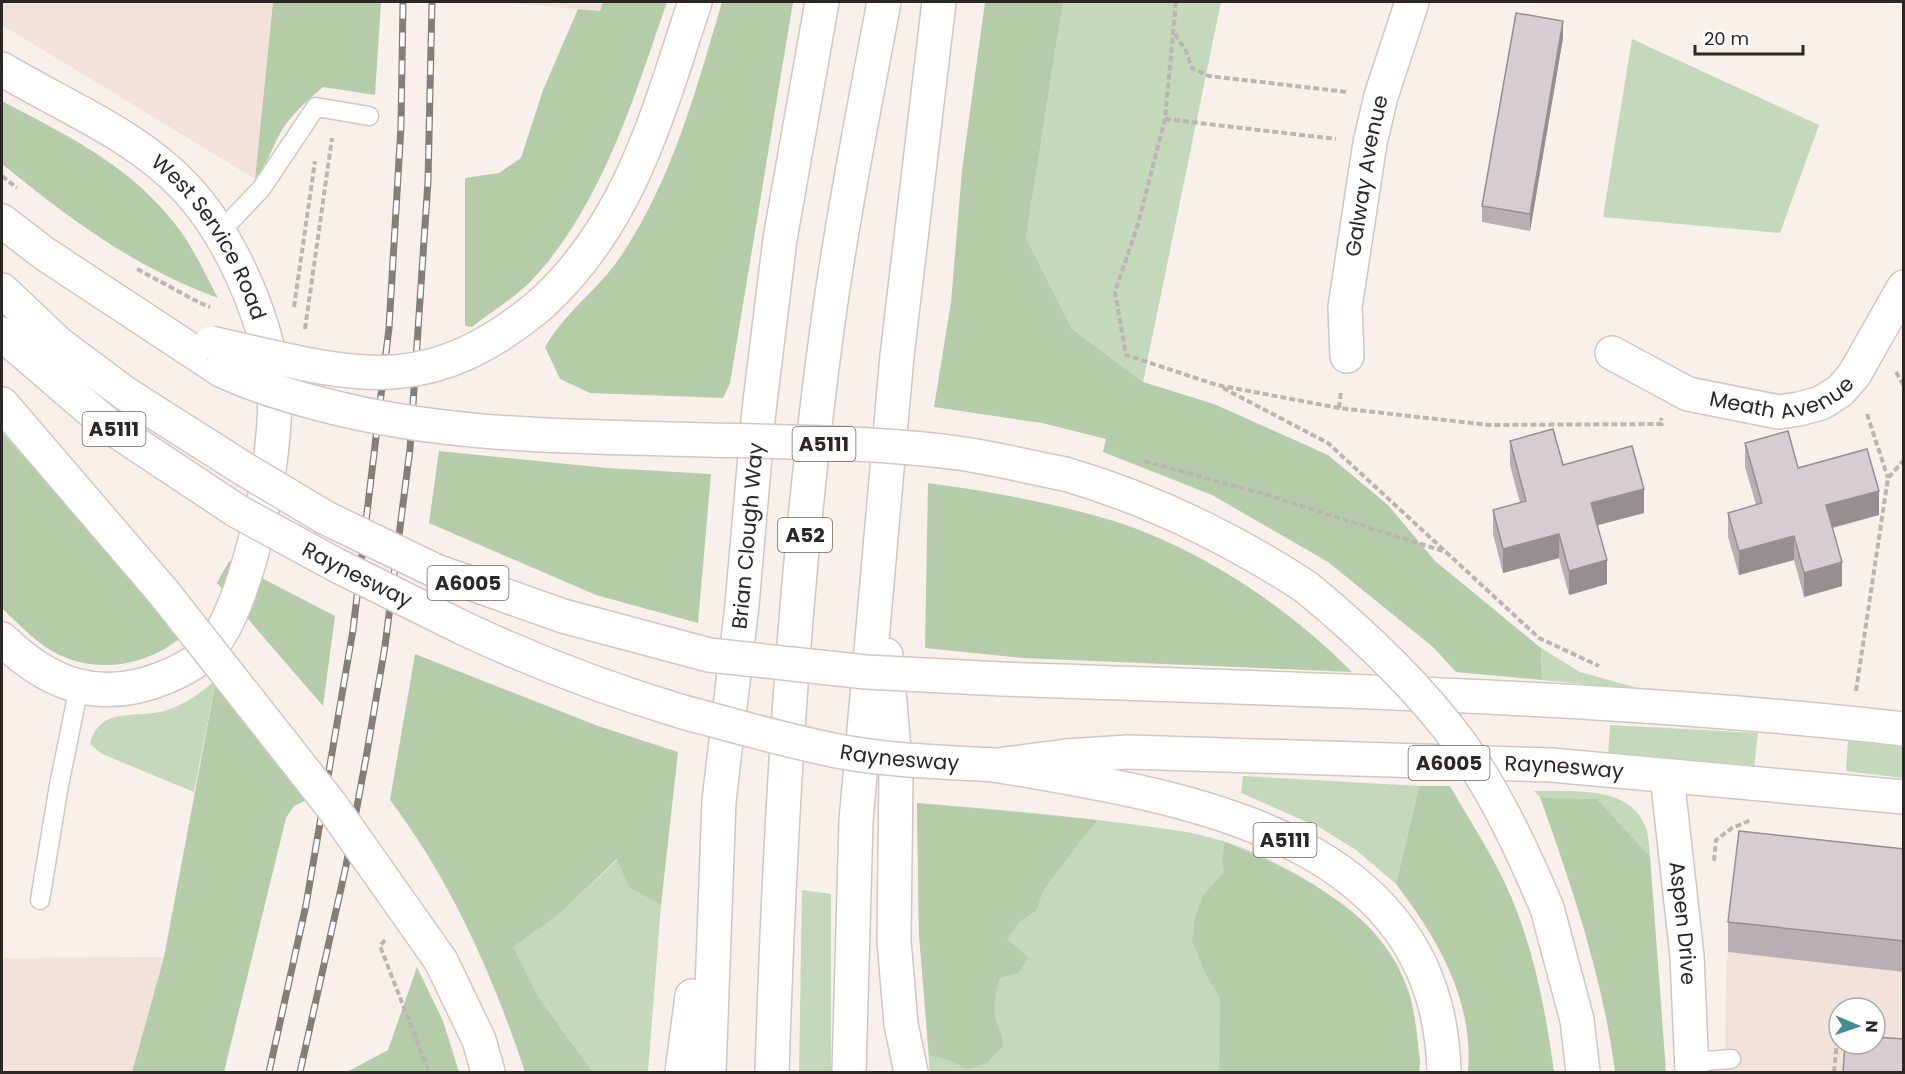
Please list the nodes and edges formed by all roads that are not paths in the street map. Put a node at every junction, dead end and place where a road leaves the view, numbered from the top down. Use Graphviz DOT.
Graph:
graph roads {
  1 [pos="695,2"];
  2 [pos="822,2"];
  3 [pos="884,2"];
  4 [pos="939,2"];
  5 [pos="1412,2"];
  6 [pos="2,69"];
  7 [pos="369,116"];
  8 [pos="2,221"];
  9 [pos="219,233"];
  10 [pos="1903,287"];
  11 [pos="2,290"];
  12 [pos="2,334"];
  13 [pos="1612,353"];
  14 [pos="216,356"];
  15 [pos="1347,356"];
  16 [pos="2,404"];
  17 [pos="879,560"];
  18 [pos="2,639"];
  19 [pos="79,687"];
  20 [pos="1904,729"];
  21 [pos="994,765"];
  22 [pos="1667,776"];
  23 [pos="1904,797"];
  24 [pos="718,801"];
  25 [pos="40,900"];
  26 [pos="1731,1059"];
  27 [pos="1691,1067"];
  28 [pos="488,1072"];
  29 [pos="682,1072"];
  30 [pos="709,1072"];
  31 [pos="772,1072"];
  32 [pos="849,1072"];
  33 [pos="911,1072"];
  34 [pos="1444,1072"];
  35 [pos="1583,1072"];
  1 -- 14 [label="main road, bridge"];
  2 -- 24 [label="main road, Brian Clough Way / A52"];
  3 -- 31 [label="main road, A52"];
  4 -- 17 [label="main road"];
  5 -- 15 [label="main road, Galway Avenue"];
  6 -- 9 [label="main road, West Service Road"];
  7 -- 9 [label="lane"];
  8 -- 14 [label="main road, A5111"];
  9 -- 19 [label="main road, West Service Road"];
  10 -- 13 [label="main road, Meath Avenue"];
  11 -- 20 [label="main road, Raynesway / A6005, bridge"];
  12 -- 21 [label="main road, Raynesway / A5111, bridge"];
  14 -- 35 [label="main road, A5111, bridge"];
  16 -- 28 [label="main road, bridge"];
  17 -- 32 [label="main road"];
  17 -- 33 [label="main road"];
  18 -- 19 [label="main road, West Service Road"];
  19 -- 25 [label="lane"];
  21 -- 22 [label="main road, Raynesway / A6005"];
  21 -- 34 [label="main road, A5111"];
  22 -- 23 [label="main road, Raynesway / A6005"];
  22 -- 27 [label="main road, Aspen Drive"];
  24 -- 29 [label="main road"];
  24 -- 30 [label="main road, Brian Clough Way / A52"];
  26 -- 27 [label="lane"];
}
